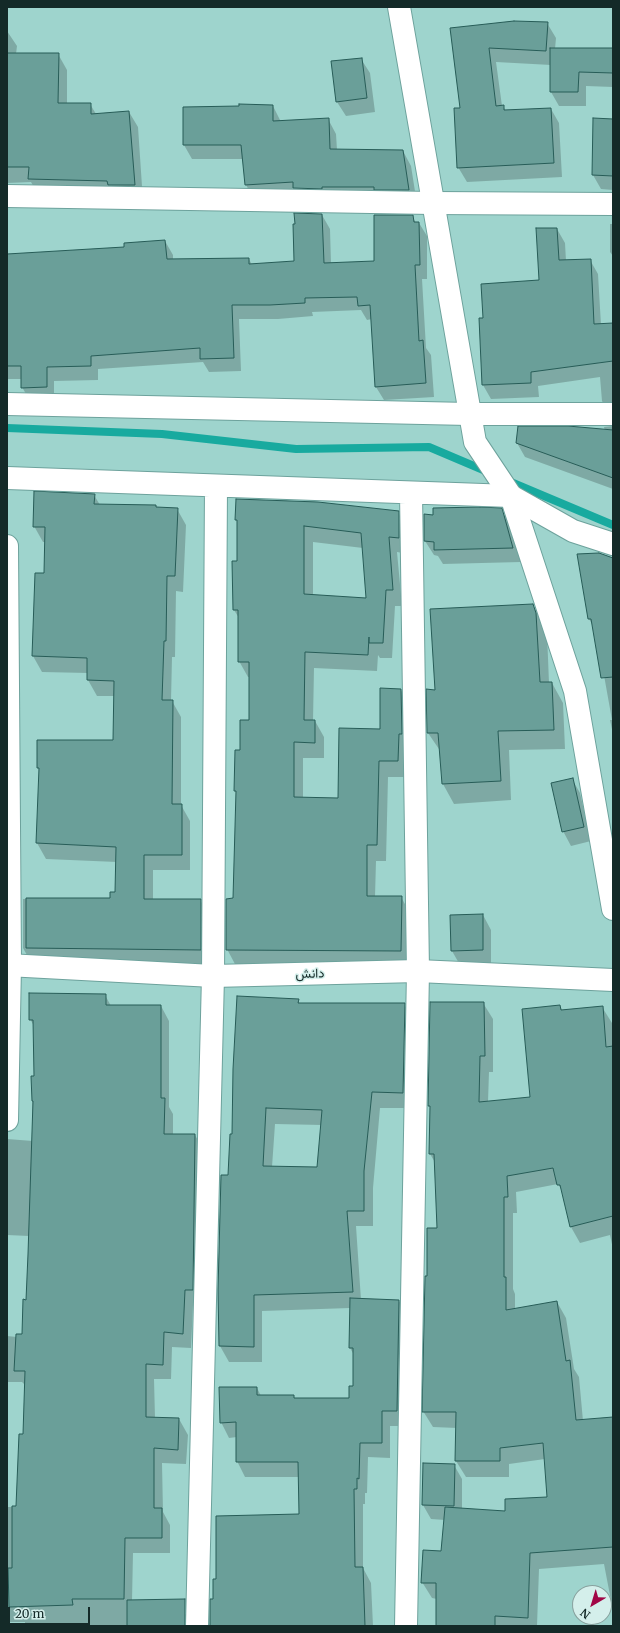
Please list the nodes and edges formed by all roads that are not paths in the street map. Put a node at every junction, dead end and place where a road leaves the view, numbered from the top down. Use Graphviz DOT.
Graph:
graph roads {
  1 [pos="399,7"];
  2 [pos="7,196"];
  3 [pos="432,203"];
  4 [pos="613,204"];
  5 [pos="7,404"];
  6 [pos="469,414"];
  7 [pos="613,414"];
  8 [pos="7,478"];
  9 [pos="216,486"];
  10 [pos="411,493"];
  11 [pos="511,496"];
  12 [pos="613,544"];
  13 [pos="7,546"];
  14 [pos="613,909"];
  15 [pos="8,965"];
  16 [pos="418,971"];
  17 [pos="213,976"];
  18 [pos="613,980"];
  19 [pos="7,1120"];
  20 [pos="197,1626"];
  21 [pos="406,1626"];
  1 -- 3 [label="street"];
  2 -- 3 [label="street"];
  3 -- 4 [label="street"];
  3 -- 6 [label="street"];
  5 -- 6 [label="street"];
  6 -- 7 [label="street"];
  6 -- 11 [label="street"];
  8 -- 9 [label="street"];
  9 -- 10 [label="street"];
  9 -- 17 [label="street"];
  10 -- 11 [label="street"];
  10 -- 16 [label="street"];
  11 -- 12 [label="street"];
  11 -- 14 [label="street"];
  13 -- 15 [label="street"];
  15 -- 17 [label="street, دانش"];
  15 -- 19 [label="street"];
  16 -- 17 [label="street, دانش"];
  16 -- 18 [label="street, دانش"];
  16 -- 21 [label="street"];
  17 -- 20 [label="street"];
}
